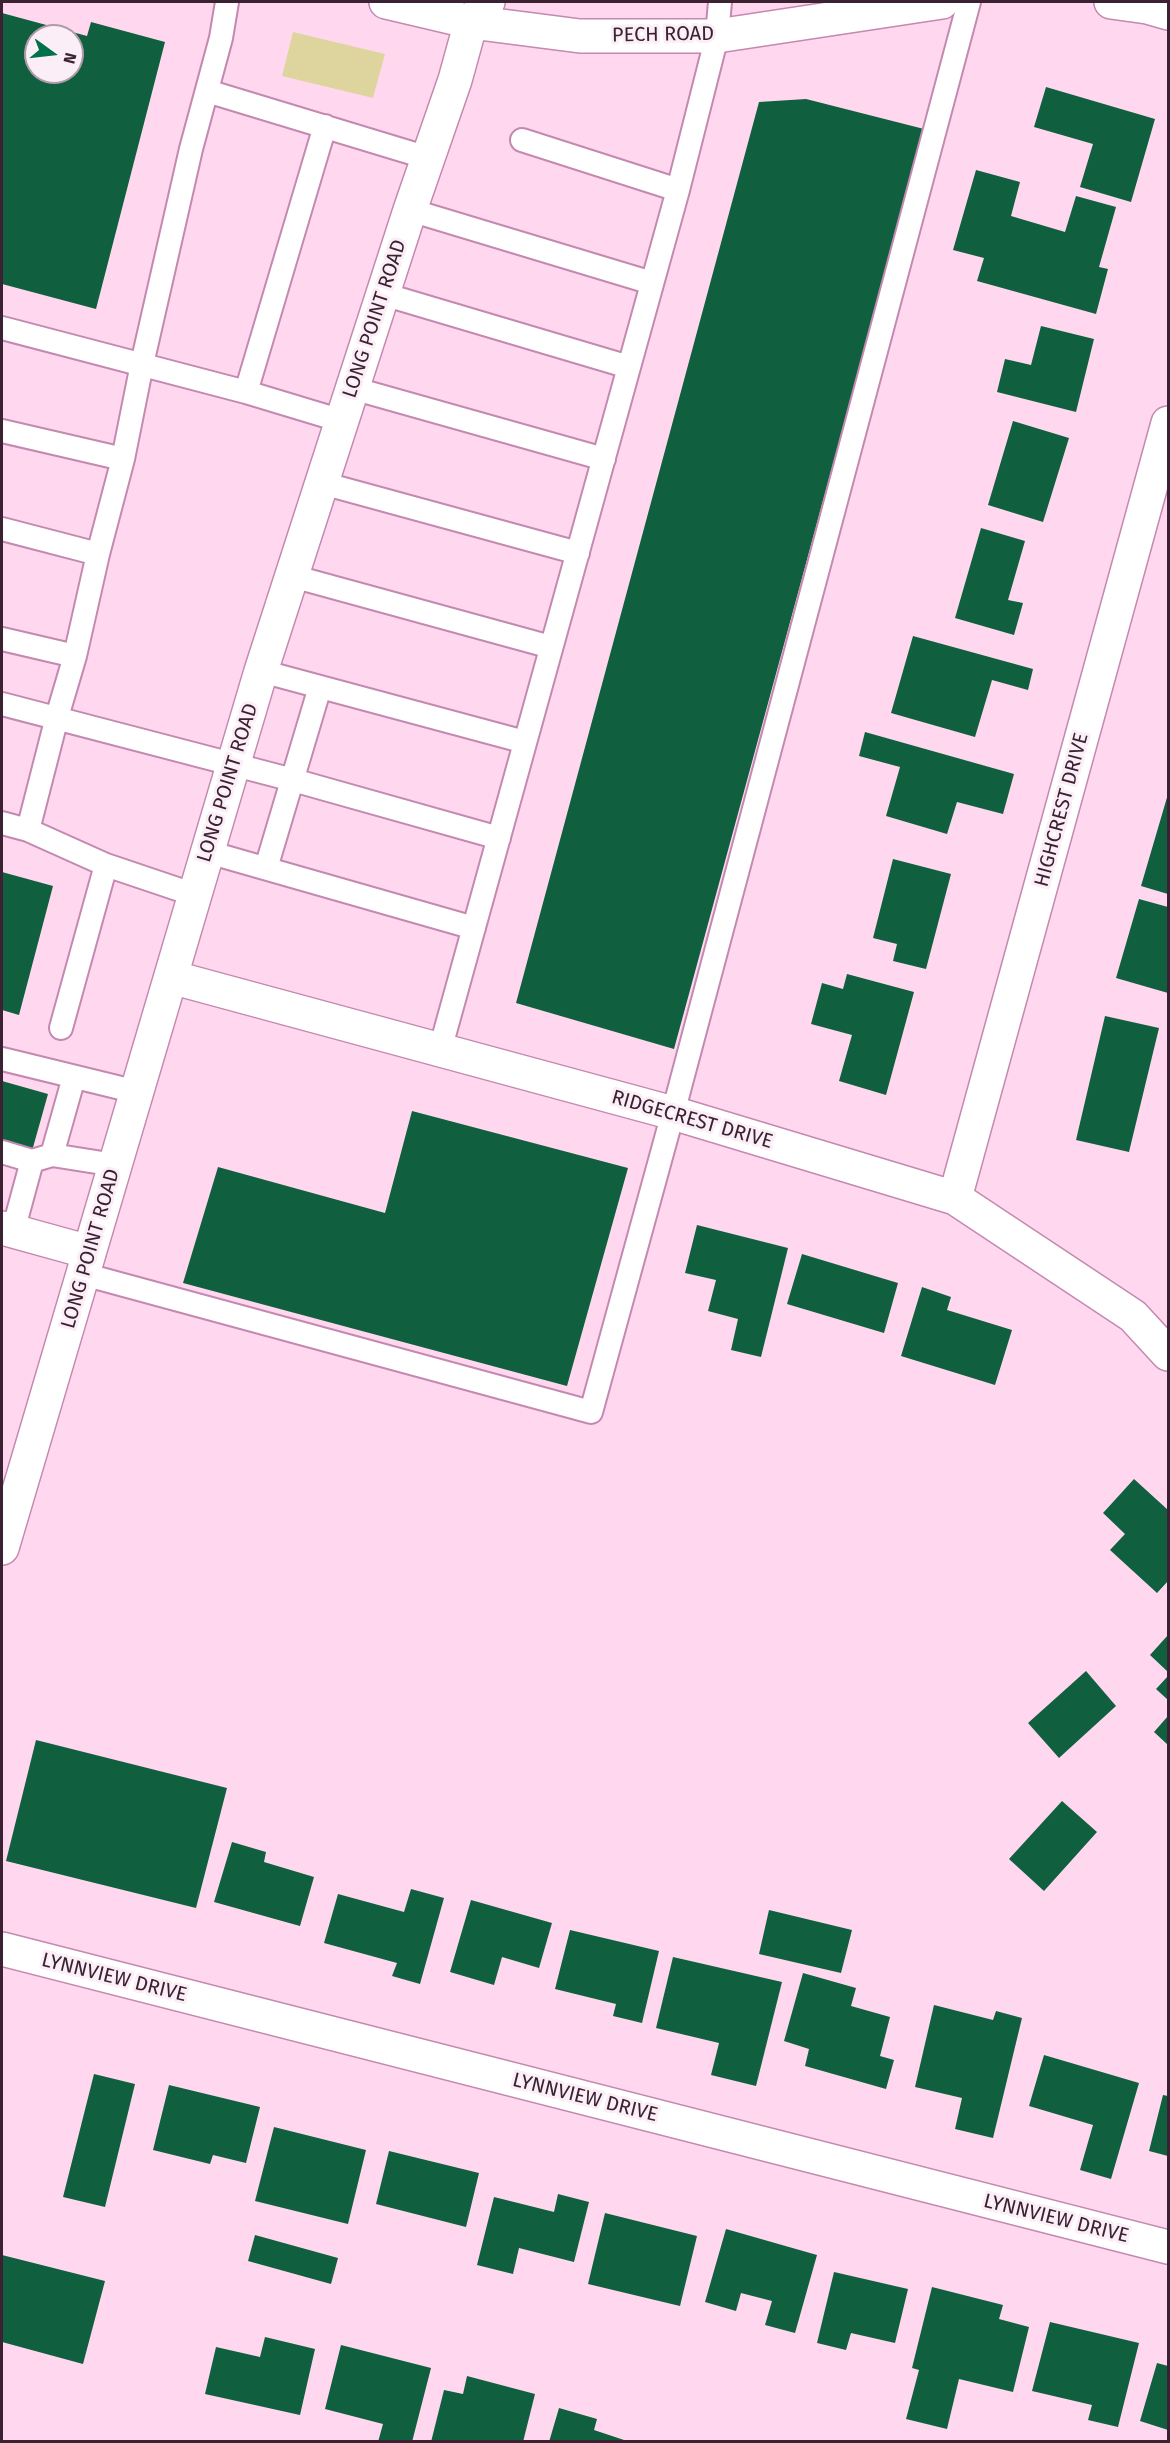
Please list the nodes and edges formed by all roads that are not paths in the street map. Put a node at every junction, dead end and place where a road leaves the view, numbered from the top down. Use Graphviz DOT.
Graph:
graph roads {
  1 [pos="228,2"];
  2 [pos="386,2"];
  3 [pos="720,2"];
  4 [pos="942,2"];
  5 [pos="969,2"];
  6 [pos="1110,2"];
  7 [pos="476,8"];
  8 [pos="1168,13"];
  9 [pos="717,36"];
  10 [pos="207,91"];
  11 [pos="325,126"];
  12 [pos="522,140"];
  13 [pos="428,158"];
  14 [pos="678,190"];
  15 [pos="410,210"];
  16 [pos="652,283"];
  17 [pos="383,294"];
  18 [pos="2,328"];
  19 [pos="142,364"];
  20 [pos="629,367"];
  21 [pos="352,388"];
  22 [pos="246,392"];
  23 [pos="342,421"];
  24 [pos="1168,423"];
  25 [pos="2,431"];
  26 [pos="123,459"];
  27 [pos="604,459"];
  28 [pos="322,483"];
  29 [pos="2,529"];
  30 [pos="578,553"];
  31 [pos="98,554"];
  32 [pos="292,576"];
  33 [pos="2,639"];
  34 [pos="551,647"];
  35 [pos="75,656"];
  36 [pos="261,671"];
  37 [pos="320,687"];
  38 [pos="2,704"];
  39 [pos="57,717"];
  40 [pos="525,742"];
  41 [pos="234,764"];
  42 [pos="293,780"];
  43 [pos="2,824"];
  44 [pos="28,830"];
  45 [pos="499,838"];
  46 [pos="207,852"];
  47 [pos="106,865"];
  48 [pos="266,868"];
  49 [pos="195,895"];
  50 [pos="474,928"];
  51 [pos="171,977"];
  52 [pos="61,1028"];
  53 [pos="440,1050"];
  54 [pos="2,1059"];
  55 [pos="74,1077"];
  56 [pos="137,1092"];
  57 [pos="673,1113"];
  58 [pos="2,1152"];
  59 [pos="42,1158"];
  60 [pos="115,1165"];
  61 [pos="955,1198"];
  62 [pos="7,1229"];
  63 [pos="86,1263"];
  64 [pos="1168,1354"];
  65 [pos="2,1548"];
  66 [pos="2,1949"];
  67 [pos="1168,2247"];
  1 -- 10 [label="lane"];
  2 -- 7 [label="street, PECH ROAD"];
  3 -- 9 [label="lane"];
  4 -- 9 [label="street, PECH ROAD"];
  5 -- 57 [label="lane"];
  6 -- 8 [label="street"];
  7 -- 9 [label="street, PECH ROAD"];
  7 -- 13 [label="street, LONG POINT ROAD"];
  9 -- 14 [label="lane"];
  10 -- 11 [label="lane"];
  10 -- 19 [label="lane"];
  11 -- 13 [label="lane"];
  11 -- 22 [label="lane"];
  12 -- 14 [label="lane"];
  13 -- 15 [label="street, LONG POINT ROAD"];
  14 -- 16 [label="lane"];
  15 -- 16 [label="lane"];
  15 -- 17 [label="street, LONG POINT ROAD"];
  16 -- 20 [label="lane"];
  17 -- 20 [label="lane"];
  17 -- 21 [label="street, LONG POINT ROAD"];
  18 -- 19 [label="lane"];
  19 -- 22 [label="lane"];
  19 -- 26 [label="lane"];
  20 -- 27 [label="lane"];
  21 -- 23 [label="street, LONG POINT ROAD"];
  21 -- 27 [label="lane"];
  22 -- 23 [label="lane"];
  23 -- 28 [label="street, LONG POINT ROAD"];
  24 -- 61 [label="street, HIGHCREST DRIVE"];
  25 -- 26 [label="lane"];
  26 -- 31 [label="lane"];
  27 -- 30 [label="lane"];
  28 -- 30 [label="lane"];
  28 -- 32 [label="street, LONG POINT ROAD"];
  29 -- 31 [label="lane"];
  30 -- 34 [label="lane"];
  31 -- 35 [label="lane"];
  32 -- 34 [label="lane"];
  32 -- 36 [label="street, LONG POINT ROAD"];
  33 -- 35 [label="lane"];
  34 -- 40 [label="lane"];
  35 -- 39 [label="lane"];
  36 -- 37 [label="lane"];
  36 -- 41 [label="street, LONG POINT ROAD"];
  37 -- 40 [label="lane"];
  37 -- 42 [label="lane"];
  38 -- 39 [label="lane"];
  39 -- 41 [label="lane"];
  39 -- 44 [label="lane"];
  40 -- 45 [label="lane"];
  41 -- 42 [label="lane"];
  41 -- 46 [label="street, LONG POINT ROAD"];
  42 -- 45 [label="lane"];
  42 -- 48 [label="lane"];
  43 -- 44 [label="lane"];
  44 -- 47 [label="lane"];
  45 -- 50 [label="lane"];
  46 -- 48 [label="lane"];
  46 -- 49 [label="street, LONG POINT ROAD"];
  47 -- 49 [label="lane"];
  47 -- 52 [label="lane"];
  48 -- 50 [label="lane"];
  49 -- 51 [label="street, LONG POINT ROAD"];
  50 -- 53 [label="lane"];
  51 -- 53 [label="street, RIDGECREST DRIVE"];
  51 -- 56 [label="street, LONG POINT ROAD"];
  53 -- 57 [label="street, RIDGECREST DRIVE"];
  54 -- 55 [label="lane"];
  55 -- 56 [label="lane"];
  55 -- 59 [label="lane"];
  56 -- 60 [label="street, LONG POINT ROAD"];
  57 -- 61 [label="street, RIDGECREST DRIVE"];
  57 -- 63 [label="lane"];
  58 -- 59 [label="lane"];
  59 -- 60 [label="lane"];
  59 -- 62 [label="lane"];
  60 -- 63 [label="street, LONG POINT ROAD"];
  61 -- 64 [label="street, RIDGECREST DRIVE"];
  62 -- 63 [label="street"];
  63 -- 65 [label="street, LONG POINT ROAD"];
  66 -- 67 [label="street, LYNNVIEW DRIVE"];
}
